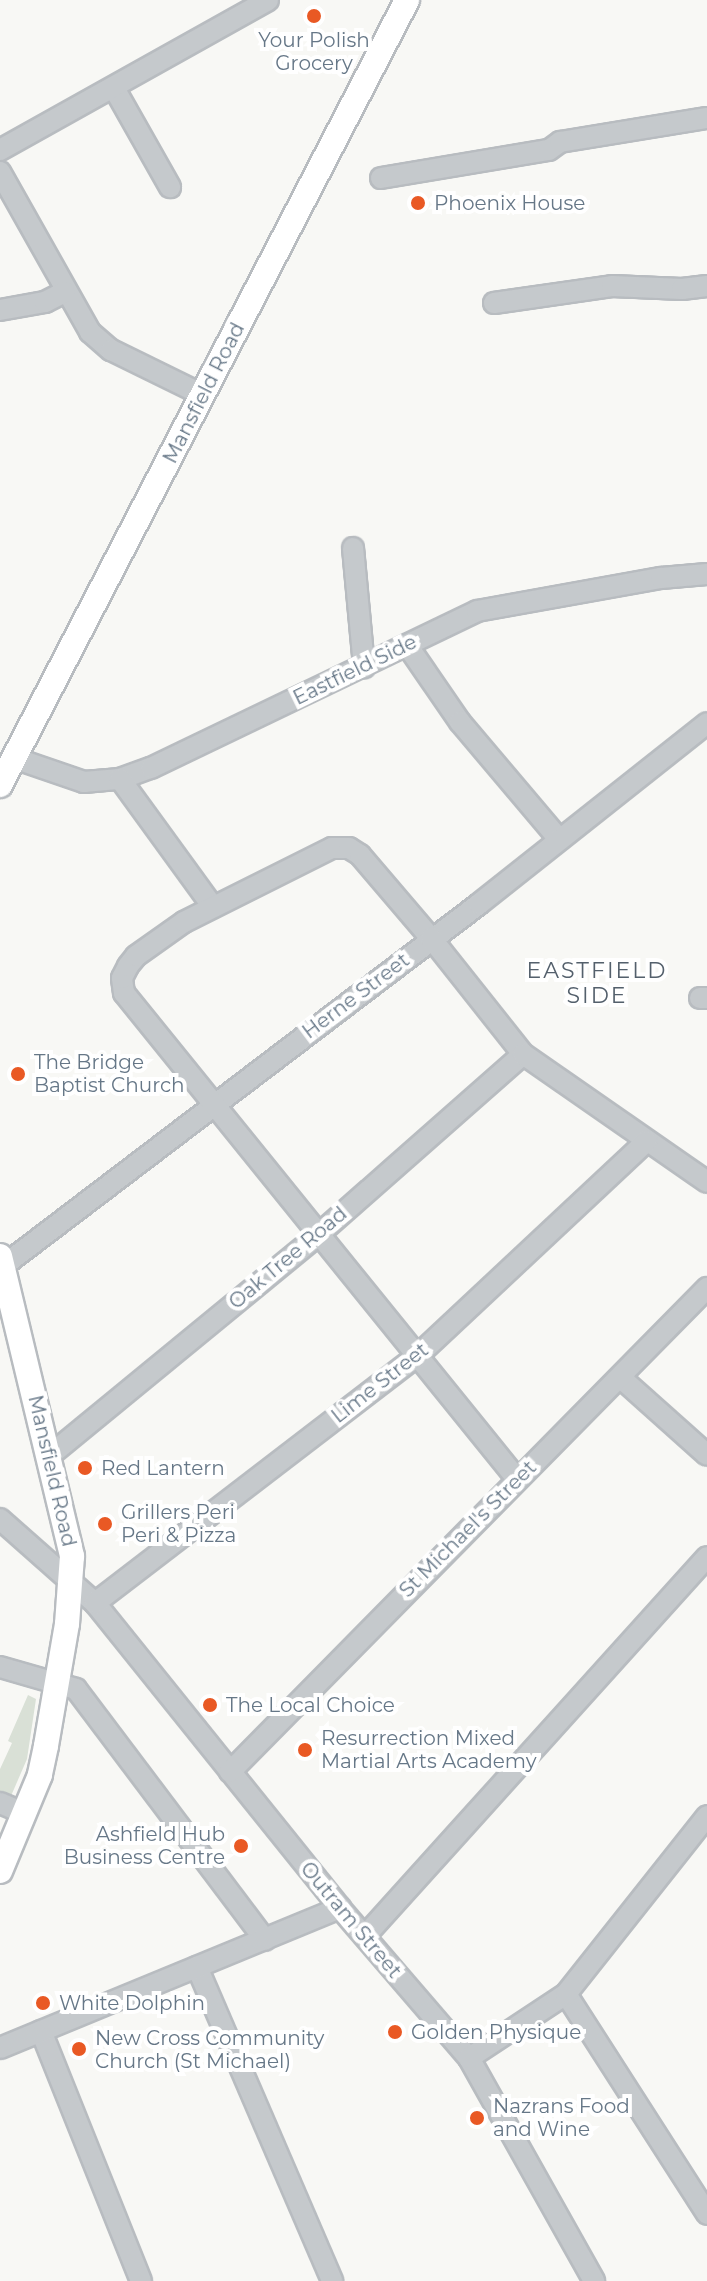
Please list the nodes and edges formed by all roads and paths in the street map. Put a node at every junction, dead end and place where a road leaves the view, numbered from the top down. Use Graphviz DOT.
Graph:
graph roads {
  1 [pos="268,0"];
  2 [pos="407,0"];
  3 [pos="114,88"];
  4 [pos="707,118"];
  5 [pos="0,150"];
  6 [pos="0,172"];
  7 [pos="381,178"];
  8 [pos="170,187"];
  9 [pos="707,286"];
  10 [pos="65,292"];
  11 [pos="494,303"];
  12 [pos="0,310"];
  13 [pos="203,395"];
  14 [pos="353,548"];
  15 [pos="707,574"];
  16 [pos="407,645"];
  17 [pos="364,667"];
  18 [pos="707,723"];
  19 [pos="14,758"];
  20 [pos="120,779"];
  21 [pos="0,785"];
  22 [pos="559,839"];
  23 [pos="213,907"];
  24 [pos="431,938"];
  25 [pos="523,1054"];
  26 [pos="212,1106"];
  27 [pos="647,1141"];
  28 [pos="707,1182"];
  29 [pos="318,1235"];
  30 [pos="1,1261"];
  31 [pos="707,1288"];
  32 [pos="416,1357"];
  33 [pos="621,1378"];
  34 [pos="707,1455"];
  35 [pos="48,1457"];
  36 [pos="517,1479"];
  37 [pos="0,1519"];
  38 [pos="707,1557"];
  39 [pos="71,1584"];
  40 [pos="95,1603"];
  41 [pos="0,1667"];
  42 [pos="58,1682"];
  43 [pos="230,1772"];
  44 [pos="0,1803"];
  45 [pos="24,1813"];
  46 [pos="707,1816"];
  47 [pos="0,1871"];
  48 [pos="340,1908"];
  49 [pos="365,1936"];
  50 [pos="265,1940"];
  51 [pos="197,1967"];
  52 [pos="566,1994"];
  53 [pos="41,2031"];
  54 [pos="0,2048"];
  55 [pos="469,2058"];
  56 [pos="707,2214"];
  57 [pos="141,2281"];
  58 [pos="332,2281"];
  59 [pos="594,2281"];
  1 -- 3 [label="street"];
  2 -- 13 [label="main road, Mansfield Road"];
  3 -- 5 [label="street"];
  3 -- 8 [label="street"];
  4 -- 7 [label="street"];
  6 -- 10 [label="street"];
  9 -- 11 [label="street"];
  10 -- 12 [label="street"];
  10 -- 13 [label="street"];
  13 -- 19 [label="main road, Mansfield Road"];
  14 -- 17 [label="street"];
  15 -- 16 [label="street, Eastfield Side"];
  16 -- 17 [label="street, Eastfield Side"];
  16 -- 22 [label="street"];
  17 -- 20 [label="street, Eastfield Side"];
  18 -- 22 [label="street, Herne Street"];
  19 -- 20 [label="street, Eastfield Side"];
  19 -- 21 [label="main road, Mansfield Road"];
  20 -- 23 [label="street"];
  22 -- 24 [label="street, Herne Street"];
  23 -- 24 [label="street"];
  23 -- 26 [label="street"];
  24 -- 25 [label="street"];
  24 -- 26 [label="street, Herne Street"];
  25 -- 27 [label="street"];
  25 -- 29 [label="street, Oak Tree Road"];
  26 -- 29 [label="street"];
  26 -- 30 [label="street, Herne Street"];
  27 -- 28 [label="street"];
  27 -- 32 [label="street, Lime Street"];
  29 -- 32 [label="street"];
  29 -- 35 [label="street, Oak Tree Road"];
  30 -- 35 [label="main road, Mansfield Road"];
  31 -- 33 [label="street, St Michael's Street"];
  32 -- 36 [label="street"];
  32 -- 40 [label="street, Lime Street"];
  33 -- 34 [label="street"];
  33 -- 36 [label="street, St Michael's Street"];
  35 -- 39 [label="main road, Mansfield Road"];
  36 -- 43 [label="street, St Michael's Street"];
  37 -- 39 [label="street, Outram Street"];
  38 -- 49 [label="street"];
  39 -- 40 [label="street, Outram Street"];
  39 -- 42 [label="main road, Mansfield Road"];
  40 -- 43 [label="street, Outram Street"];
  41 -- 42 [label="street"];
  42 -- 45 [label="main road, Mansfield Road"];
  42 -- 50 [label="street"];
  43 -- 48 [label="street, Outram Street"];
  44 -- 45 [label="street"];
  45 -- 47 [label="main road, Mansfield Road"];
  46 -- 52 [label="street"];
  48 -- 49 [label="street, Outram Street"];
  48 -- 50 [label="street"];
  49 -- 55 [label="street, Outram Street"];
  50 -- 51 [label="street"];
  51 -- 53 [label="street"];
  51 -- 58 [label="street"];
  52 -- 55 [label="street"];
  52 -- 56 [label="street"];
  53 -- 54 [label="street"];
  53 -- 57 [label="street"];
  55 -- 59 [label="street, Outram Street"];
}
